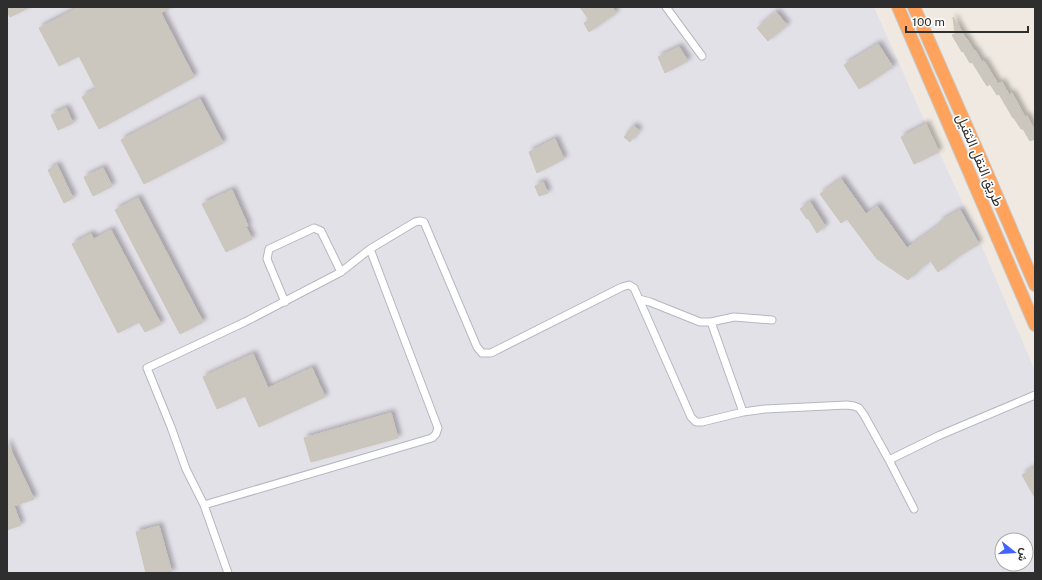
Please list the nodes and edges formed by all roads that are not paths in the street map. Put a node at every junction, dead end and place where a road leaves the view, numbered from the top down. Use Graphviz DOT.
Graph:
graph roads {
  1 [pos="666,7"];
  2 [pos="898,7"];
  3 [pos="914,7"];
  4 [pos="702,56"];
  5 [pos="370,249"];
  6 [pos="342,272"];
  7 [pos="1035,285"];
  8 [pos="639,299"];
  9 [pos="285,302"];
  10 [pos="772,320"];
  11 [pos="711,322"];
  12 [pos="1035,325"];
  13 [pos="1035,395"];
  14 [pos="743,412"];
  15 [pos="889,460"];
  16 [pos="204,505"];
  17 [pos="914,509"];
  18 [pos="228,573"];
  1 -- 4 [label="street"];
  2 -- 12 [label="highway, طريق النقل الثقيل"];
  3 -- 7 [label="highway, طريق النقل الثقيل"];
  5 -- 6 [label="street"];
  5 -- 8 [label="street"];
  5 -- 16 [label="street"];
  6 -- 9 [label="street"];
  6 -- 9 [label="street"];
  8 -- 11 [label="street"];
  8 -- 14 [label="street"];
  9 -- 16 [label="street"];
  10 -- 11 [label="street"];
  11 -- 14 [label="street"];
  13 -- 15 [label="street"];
  14 -- 15 [label="street"];
  15 -- 17 [label="street"];
  16 -- 18 [label="street"];
}
